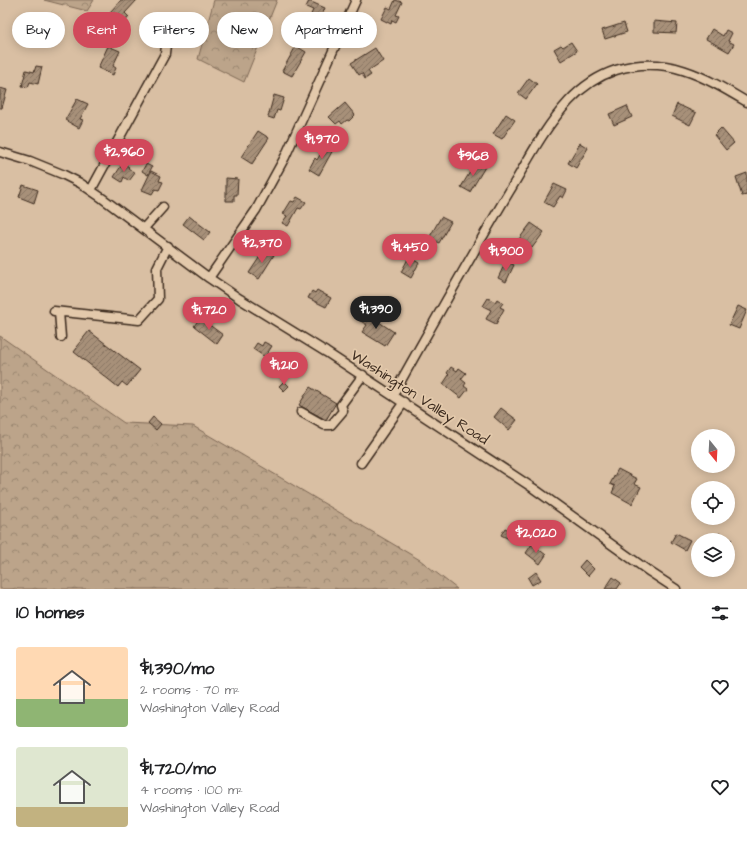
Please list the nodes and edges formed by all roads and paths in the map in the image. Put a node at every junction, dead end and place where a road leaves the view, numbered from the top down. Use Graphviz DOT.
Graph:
graph roads {
  1 [pos="356,0"];
  2 [pos="166,48"];
  3 [pos="747,102"];
  4 [pos="0,152"];
  5 [pos="91,190"];
  6 [pos="163,207"];
  7 [pos="144,228"];
  8 [pos="168,246"];
  9 [pos="209,278"];
  10 [pos="61,337"];
  11 [pos="363,376"];
  12 [pos="393,395"];
  13 [pos="404,402"];
  14 [pos="301,412"];
  15 [pos="361,463"];
  16 [pos="676,589"];
  1 -- 9 [label="street"];
  2 -- 5 [label="street"];
  3 -- 12 [label="street"];
  4 -- 5 [label="street, Washington Valley Road"];
  5 -- 7 [label="street, Washington Valley Road"];
  6 -- 7 [label="street"];
  7 -- 8 [label="street, Washington Valley Road"];
  8 -- 9 [label="street, Washington Valley Road"];
  8 -- 10 [label="street"];
  9 -- 11 [label="street, Washington Valley Road"];
  11 -- 12 [label="street, Washington Valley Road"];
  11 -- 14 [label="street"];
  12 -- 13 [label="street, Washington Valley Road"];
  13 -- 15 [label="street"];
  13 -- 16 [label="street, Washington Valley Road"];
}
